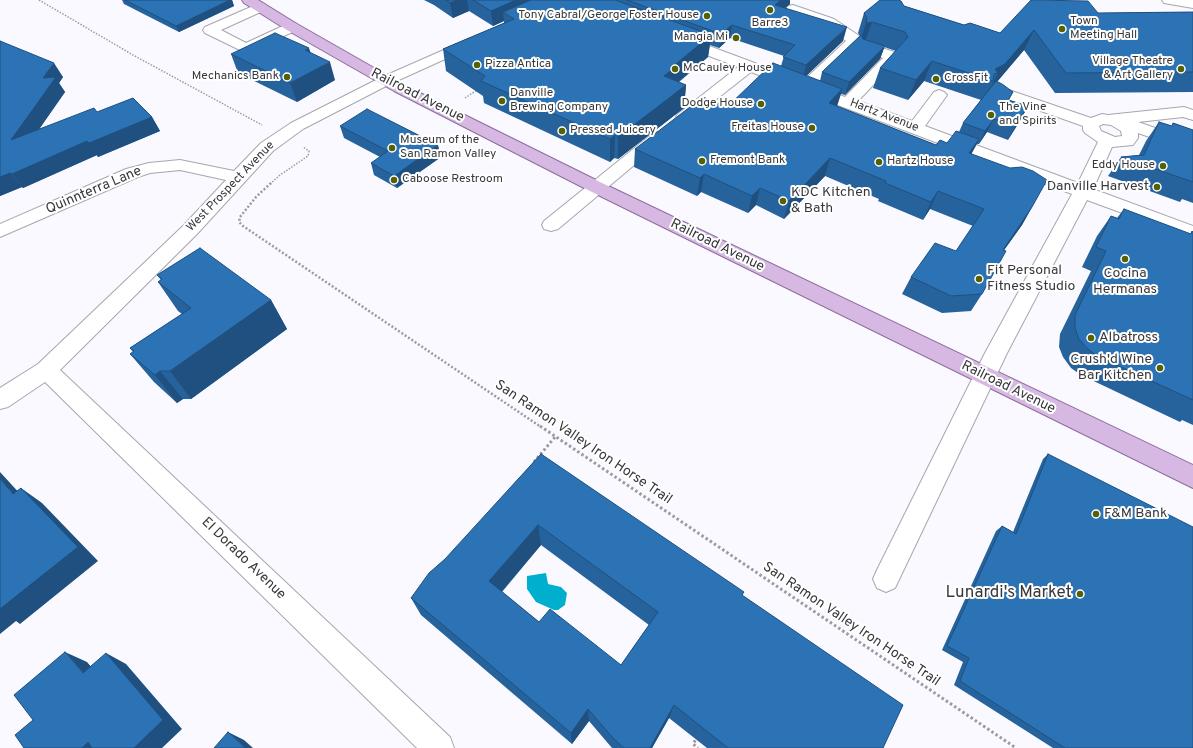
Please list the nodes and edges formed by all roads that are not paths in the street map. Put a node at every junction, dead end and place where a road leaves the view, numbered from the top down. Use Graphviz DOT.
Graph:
graph roads {
  1 [pos="1174,1"];
  2 [pos="255,4"];
  3 [pos="1193,4"];
  4 [pos="793,9"];
  5 [pos="1183,17"];
  6 [pos="292,27"];
  7 [pos="666,35"];
  8 [pos="486,36"];
  9 [pos="865,47"];
  10 [pos="749,66"];
  11 [pos="385,81"];
  12 [pos="805,87"];
  13 [pos="995,90"];
  14 [pos="939,95"];
  15 [pos="848,103"];
  16 [pos="1193,115"];
  17 [pos="1111,119"];
  18 [pos="1090,123"];
  19 [pos="915,128"];
  20 [pos="1107,140"];
  21 [pos="1193,147"];
  22 [pos="238,177"];
  23 [pos="596,187"];
  24 [pos="1083,191"];
  25 [pos="551,225"];
  26 [pos="0,231"];
  27 [pos="1193,233"];
  28 [pos="46,370"];
  29 [pos="984,375"];
  30 [pos="0,400"];
  31 [pos="1193,477"];
  32 [pos="886,579"];
  33 [pos="439,748"];
  1 -- 3 [label="street"];
  1 -- 5 [label="street"];
  2 -- 6 [label="main road, Railroad Avenue"];
  2 -- 6 [label="street"];
  4 -- 12 [label="street"];
  6 -- 11 [label="main road, Railroad Avenue"];
  7 -- 10 [label="street, Hartz Avenue"];
  8 -- 11 [label="street, West Prospect Avenue"];
  9 -- 15 [label="street"];
  10 -- 12 [label="street, Hartz Avenue"];
  10 -- 23 [label="street"];
  11 -- 22 [label="street, West Prospect Avenue"];
  11 -- 23 [label="main road, Railroad Avenue"];
  12 -- 15 [label="street, Hartz Avenue"];
  13 -- 18 [label="street"];
  14 -- 19 [label="street"];
  15 -- 19 [label="street, Hartz Avenue"];
  16 -- 17 [label="street"];
  17 -- 18 [label="street"];
  17 -- 20 [label="street"];
  17 -- 21 [label="street"];
  18 -- 20 [label="street"];
  19 -- 24 [label="street, Hartz Avenue"];
  20 -- 24 [label="street"];
  22 -- 26 [label="street, Quinnterra Lane"];
  22 -- 28 [label="street, West Prospect Avenue"];
  23 -- 25 [label="street"];
  23 -- 29 [label="main road, Railroad Avenue"];
  24 -- 27 [label="street, Hartz Avenue"];
  24 -- 29 [label="street"];
  28 -- 30 [label="street, West Prospect Avenue"];
  28 -- 33 [label="street, El Dorado Avenue"];
  29 -- 31 [label="main road, Railroad Avenue"];
  29 -- 32 [label="street"];
}
